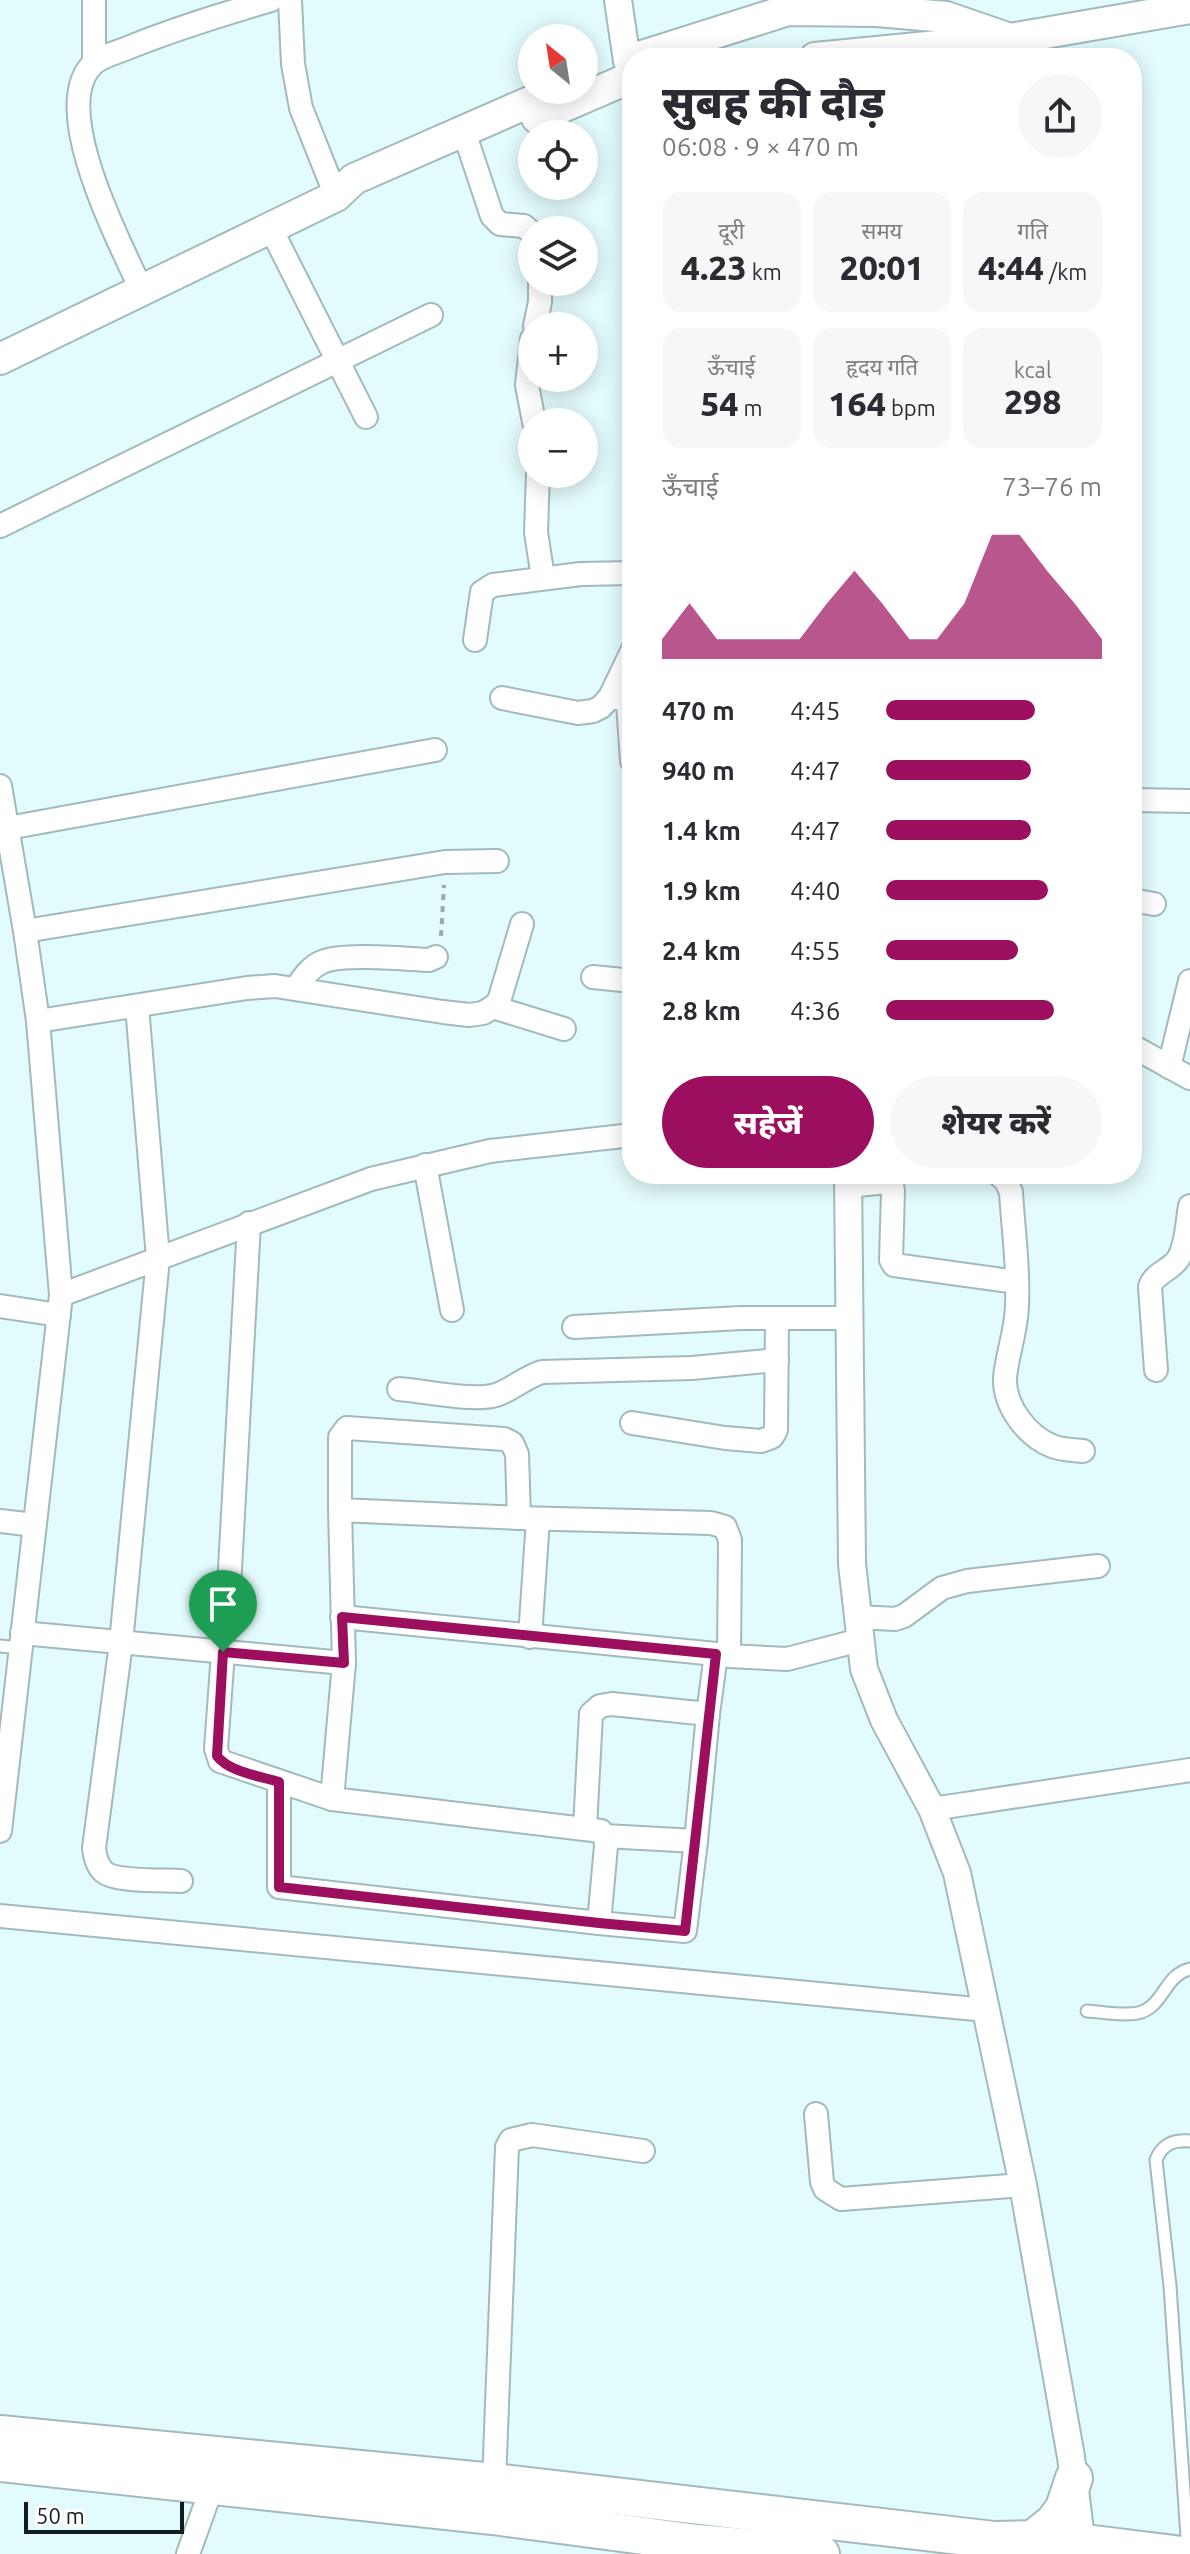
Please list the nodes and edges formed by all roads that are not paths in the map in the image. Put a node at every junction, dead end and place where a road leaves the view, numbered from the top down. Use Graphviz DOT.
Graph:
graph roads {
  1 [pos="94,0"];
  2 [pos="271,0"];
  3 [pos="290,0"];
  4 [pos="618,0"];
  5 [pos="795,5"];
  6 [pos="875,6"];
  7 [pos="1190,8"];
  8 [pos="835,10"];
  9 [pos="1010,39"];
  10 [pos="628,48"];
  11 [pos="706,48"];
  12 [pos="828,48"];
  13 [pos="918,48"];
  14 [pos="94,62"];
  15 [pos="622,68"];
  16 [pos="622,71"];
  17 [pos="598,74"];
  18 [pos="525,104"];
  19 [pos="469,147"];
  20 [pos="336,196"];
  21 [pos="518,226"];
  22 [pos="270,227"];
  23 [pos="141,289"];
  24 [pos="431,315"];
  25 [pos="0,359"];
  26 [pos="337,361"];
  27 [pos="366,417"];
  28 [pos="538,488"];
  29 [pos="0,526"];
  30 [pos="622,573"];
  31 [pos="543,578"];
  32 [pos="475,640"];
  33 [pos="622,672"];
  34 [pos="610,697"];
  35 [pos="502,698"];
  36 [pos="622,699"];
  37 [pos="435,750"];
  38 [pos="0,786"];
  39 [pos="1142,800"];
  40 [pos="1190,801"];
  41 [pos="8,828"];
  42 [pos="497,861"];
  43 [pos="522,924"];
  44 [pos="25,931"];
  45 [pos="436,957"];
  46 [pos="593,977"];
  47 [pos="622,980"];
  48 [pos="1190,981"];
  49 [pos="296,988"];
  50 [pos="137,1006"];
  51 [pos="493,1007"];
  52 [pos="38,1021"];
  53 [pos="564,1029"];
  54 [pos="1142,1052"];
  55 [pos="1169,1067"];
  56 [pos="1190,1078"];
  57 [pos="622,1136"];
  58 [pos="425,1165"];
  59 [pos="848,1184"];
  60 [pos="890,1184"];
  61 [pos="1007,1184"];
  62 [pos="1190,1206"];
  63 [pos="249,1223"];
  64 [pos="158,1258"];
  65 [pos="1017,1282"];
  66 [pos="60,1305"];
  67 [pos="0,1306"];
  68 [pos="452,1310"];
  69 [pos="777,1318"];
  70 [pos="849,1318"];
  71 [pos="574,1327"];
  72 [pos="777,1360"];
  73 [pos="1156,1370"];
  74 [pos="399,1389"];
  75 [pos="632,1423"];
  76 [pos="1083,1451"];
  77 [pos="340,1510"];
  78 [pos="529,1518"];
  79 [pos="0,1521"];
  80 [pos="34,1525"];
  81 [pos="1098,1566"];
  82 [pos="229,1587"];
  83 [pos="342,1617"];
  84 [pos="859,1629"];
  85 [pos="530,1637"];
  86 [pos="14,1643"];
  87 [pos="121,1643"];
  88 [pos="223,1652"];
  89 [pos="722,1655"];
  90 [pos="344,1663"];
  91 [pos="708,1714"];
  92 [pos="1190,1770"];
  93 [pos="279,1782"];
  94 [pos="332,1799"];
  95 [pos="932,1809"];
  96 [pos="0,1831"];
  97 [pos="595,1832"];
  98 [pos="696,1841"];
  99 [pos="181,1881"];
  100 [pos="0,1916"];
  101 [pos="599,1923"];
  102 [pos="1190,1969"];
  103 [pos="986,2010"];
  104 [pos="1087,2011"];
  105 [pos="816,2114"];
  106 [pos="1190,2141"];
  107 [pos="643,2151"];
  108 [pos="1023,2185"];
  109 [pos="0,2434"];
  110 [pos="1186,2456"];
  111 [pos="0,2463"];
  112 [pos="216,2472"];
  113 [pos="1074,2478"];
  114 [pos="494,2482"];
  115 [pos="556,2507"];
  116 [pos="612,2514"];
  117 [pos="1033,2539"];
  118 [pos="1081,2539"];
  119 [pos="1189,2552"];
  120 [pos="188,2554"];
  121 [pos="821,2554"];
  1 -- 14 [label="street"];
  2 -- 14 [label="street"];
  3 -- 20 [label="street"];
  4 -- 10 [label="street"];
  5 -- 8 [label="main road"];
  5 -- 11 [label="main road"];
  6 -- 8 [label="main road"];
  6 -- 9 [label="main road"];
  7 -- 9 [label="main road"];
  8 -- 12 [label="main road"];
  9 -- 13 [label="main road"];
  14 -- 23 [label="street"];
  15 -- 17 [label="main road"];
  16 -- 19 [label="main road"];
  18 -- 20 [label="main road"];
  19 -- 20 [label="main road"];
  19 -- 21 [label="street"];
  20 -- 22 [label="main road"];
  22 -- 23 [label="main road"];
  22 -- 26 [label="street"];
  23 -- 25 [label="main road"];
  24 -- 26 [label="street"];
  26 -- 27 [label="street"];
  26 -- 29 [label="street"];
  28 -- 31 [label="street"];
  30 -- 31 [label="street"];
  31 -- 32 [label="street"];
  33 -- 34 [label="street"];
  34 -- 35 [label="street"];
  34 -- 36 [label="street"];
  37 -- 41 [label="street"];
  38 -- 41 [label="street"];
  39 -- 40 [label="street"];
  41 -- 44 [label="street"];
  42 -- 44 [label="street"];
  43 -- 51 [label="street"];
  44 -- 52 [label="street"];
  45 -- 49 [label="street"];
  46 -- 47 [label="street"];
  48 -- 55 [label="street"];
  49 -- 50 [label="street"];
  49 -- 51 [label="street"];
  50 -- 52 [label="street"];
  50 -- 64 [label="street"];
  51 -- 53 [label="street"];
  52 -- 66 [label="street"];
  54 -- 55 [label="street"];
  55 -- 56 [label="street"];
  57 -- 58 [label="street"];
  58 -- 63 [label="street"];
  58 -- 68 [label="street"];
  59 -- 70 [label="street"];
  60 -- 65 [label="street"];
  61 -- 65 [label="street"];
  62 -- 73 [label="street"];
  63 -- 64 [label="street"];
  63 -- 82 [label="street"];
  64 -- 66 [label="street"];
  64 -- 87 [label="street"];
  65 -- 76 [label="street"];
  66 -- 67 [label="street"];
  66 -- 80 [label="street"];
  69 -- 70 [label="street"];
  69 -- 71 [label="street"];
  69 -- 72 [label="street"];
  70 -- 84 [label="street"];
  72 -- 74 [label="street"];
  72 -- 75 [label="street"];
  77 -- 78 [label="street"];
  77 -- 78 [label="street"];
  77 -- 83 [label="street"];
  78 -- 85 [label="street"];
  78 -- 89 [label="street"];
  79 -- 80 [label="street"];
  80 -- 86 [label="street"];
  81 -- 84 [label="street"];
  83 -- 85 [label="street"];
  83 -- 90 [label="street"];
  84 -- 89 [label="street"];
  84 -- 95 [label="street"];
  85 -- 89 [label="street"];
  86 -- 87 [label="street"];
  86 -- 96 [label="street"];
  87 -- 88 [label="street"];
  87 -- 99 [label="street"];
  88 -- 90 [label="street"];
  88 -- 93 [label="street"];
  89 -- 91 [label="street"];
  90 -- 94 [label="street"];
  91 -- 97 [label="street"];
  91 -- 98 [label="street"];
  92 -- 95 [label="street"];
  93 -- 94 [label="street"];
  93 -- 101 [label="street"];
  94 -- 97 [label="street"];
  95 -- 103 [label="street"];
  97 -- 98 [label="street"];
  97 -- 101 [label="street"];
  98 -- 101 [label="street"];
  100 -- 103 [label="street"];
  102 -- 104 [label="lane"];
  103 -- 108 [label="street"];
  105 -- 108 [label="street"];
  106 -- 110 [label="lane"];
  107 -- 114 [label="street"];
  108 -- 113 [label="street"];
  109 -- 112 [label="highway"];
  110 -- 119 [label="lane"];
  111 -- 112 [label="highway"];
  112 -- 114 [label="highway"];
  112 -- 115 [label="highway"];
  112 -- 120 [label="street"];
  113 -- 117 [label="highway"];
  113 -- 118 [label="street"];
  114 -- 115 [label="highway"];
  115 -- 116 [label="highway"];
  116 -- 117 [label="highway"];
  116 -- 121 [label="highway"];
  117 -- 118 [label="main road"];
  118 -- 119 [label="main road"];
}
